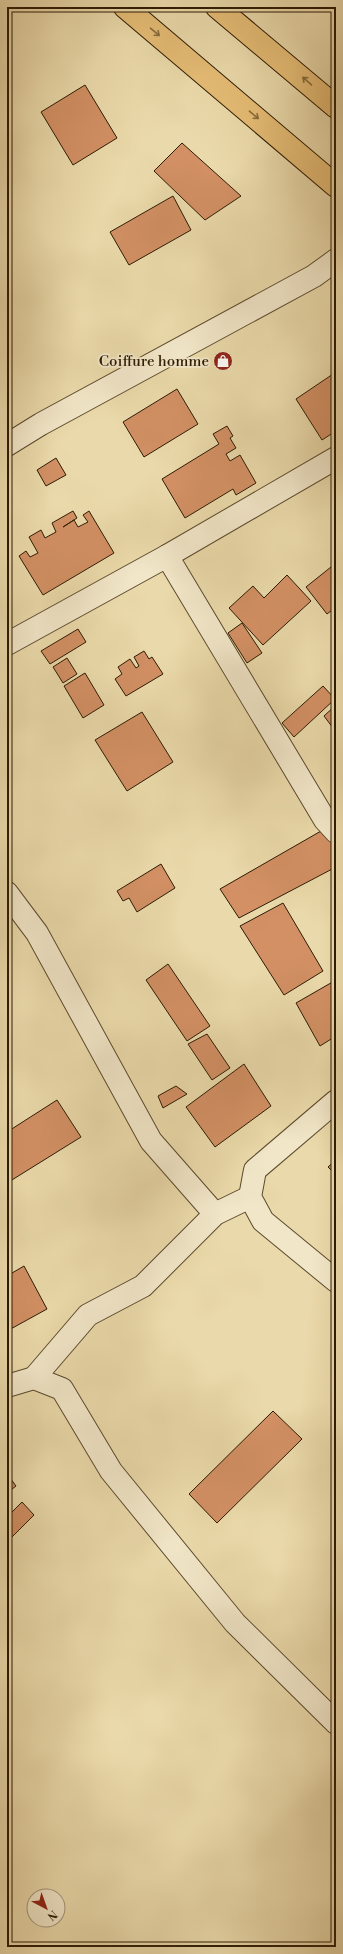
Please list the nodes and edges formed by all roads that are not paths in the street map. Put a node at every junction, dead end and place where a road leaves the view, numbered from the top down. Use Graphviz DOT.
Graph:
graph roads {
  1 [pos="124,7"];
  2 [pos="216,7"];
  3 [pos="336,107"];
  4 [pos="336,186"];
  5 [pos="336,260"];
  6 [pos="7,445"];
  7 [pos="336,458"];
  8 [pos="167,556"];
  9 [pos="7,644"];
  10 [pos="336,832"];
  11 [pos="7,893"];
  12 [pos="336,1101"];
  13 [pos="250,1196"];
  14 [pos="215,1214"];
  15 [pos="336,1281"];
  16 [pos="34,1378"];
  17 [pos="7,1386"];
  18 [pos="336,1722"];
  1 -- 4 [label="main road, one-way"];
  3 -- 2 [label="main road, one-way"];
  5 -- 6 [label="street"];
  7 -- 8 [label="street"];
  8 -- 9 [label="street"];
  8 -- 10 [label="street"];
  11 -- 14 [label="street"];
  12 -- 13 [label="street"];
  13 -- 14 [label="street"];
  13 -- 15 [label="street"];
  14 -- 16 [label="street"];
  16 -- 17 [label="street"];
  16 -- 18 [label="street"];
}
